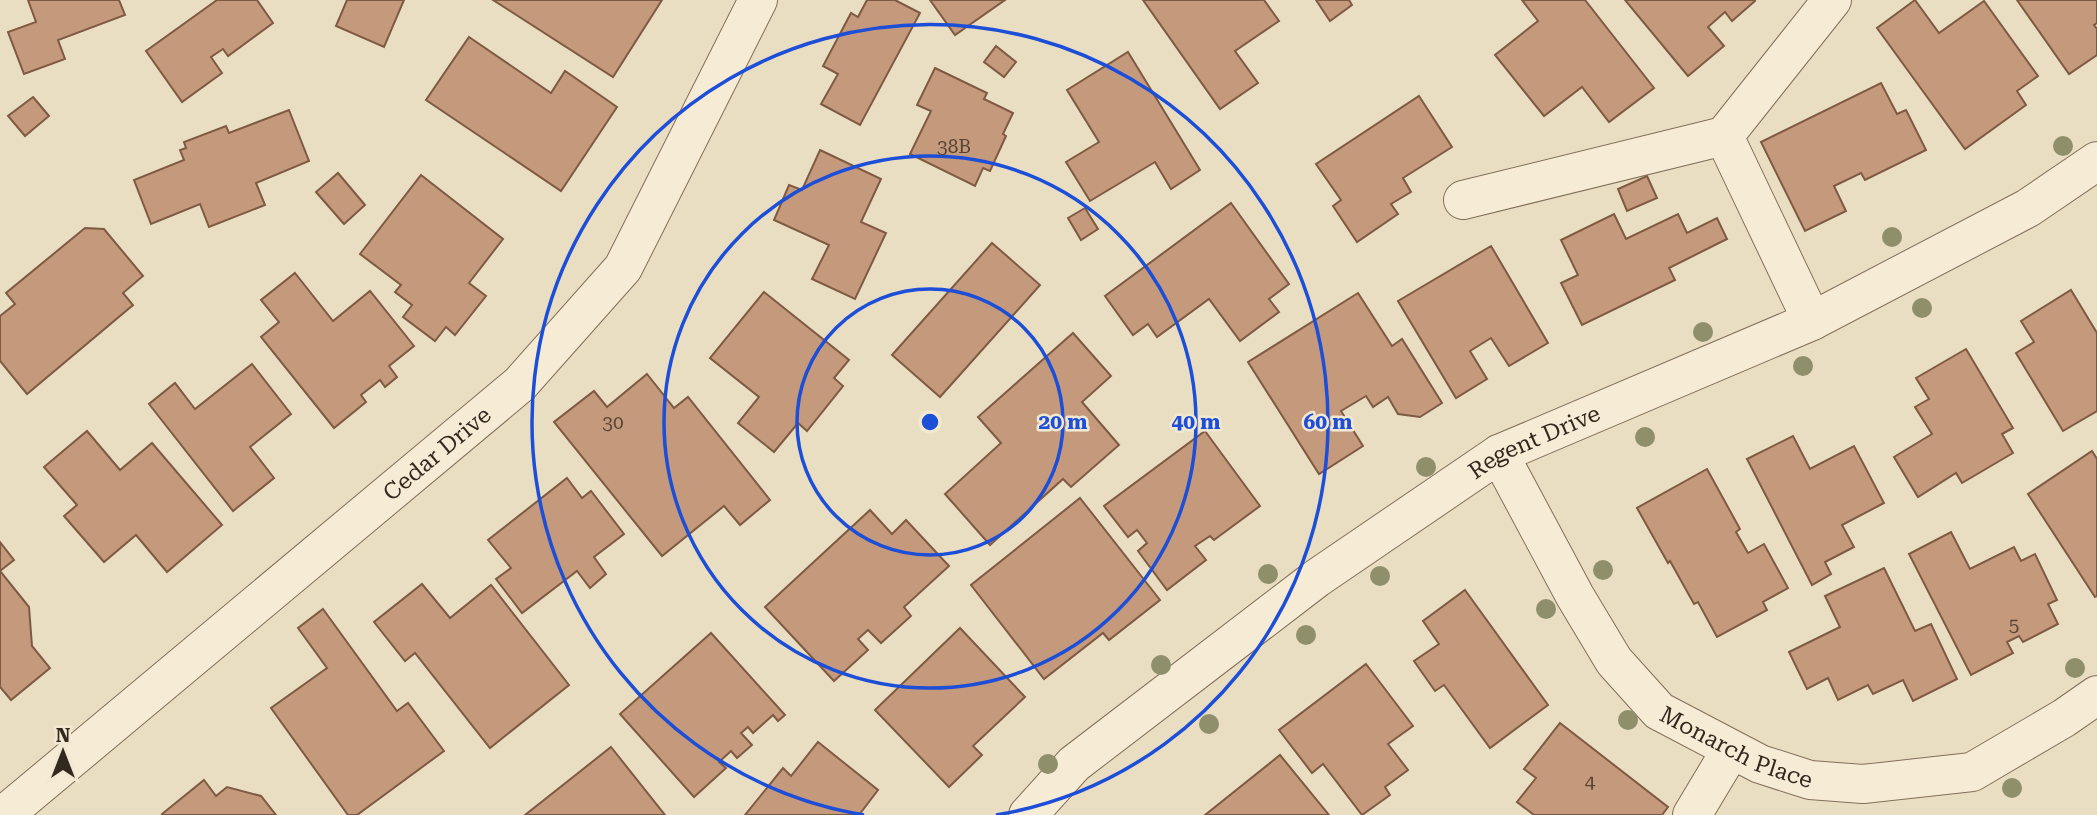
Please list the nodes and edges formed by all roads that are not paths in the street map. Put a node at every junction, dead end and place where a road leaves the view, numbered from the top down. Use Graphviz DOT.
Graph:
graph roads {
  1 [pos="758,0"];
  2 [pos="1832,0"];
  3 [pos="1724,136"];
  4 [pos="2097,161"];
  5 [pos="1463,201"];
  6 [pos="1812,321"];
  7 [pos="1499,454"];
  8 [pos="2097,695"];
  9 [pos="1731,750"];
  10 [pos="4,815"];
  11 [pos="1028,815"];
  12 [pos="1692,815"];
  1 -- 10 [label="street, Cedar Drive"];
  2 -- 3 [label="street"];
  3 -- 5 [label="street"];
  3 -- 6 [label="street"];
  4 -- 6 [label="street, Regent Drive"];
  6 -- 7 [label="street, Regent Drive"];
  7 -- 9 [label="street, Monarch Place"];
  7 -- 11 [label="street, Regent Drive"];
  8 -- 9 [label="street, Monarch Place"];
  9 -- 12 [label="street"];
}
